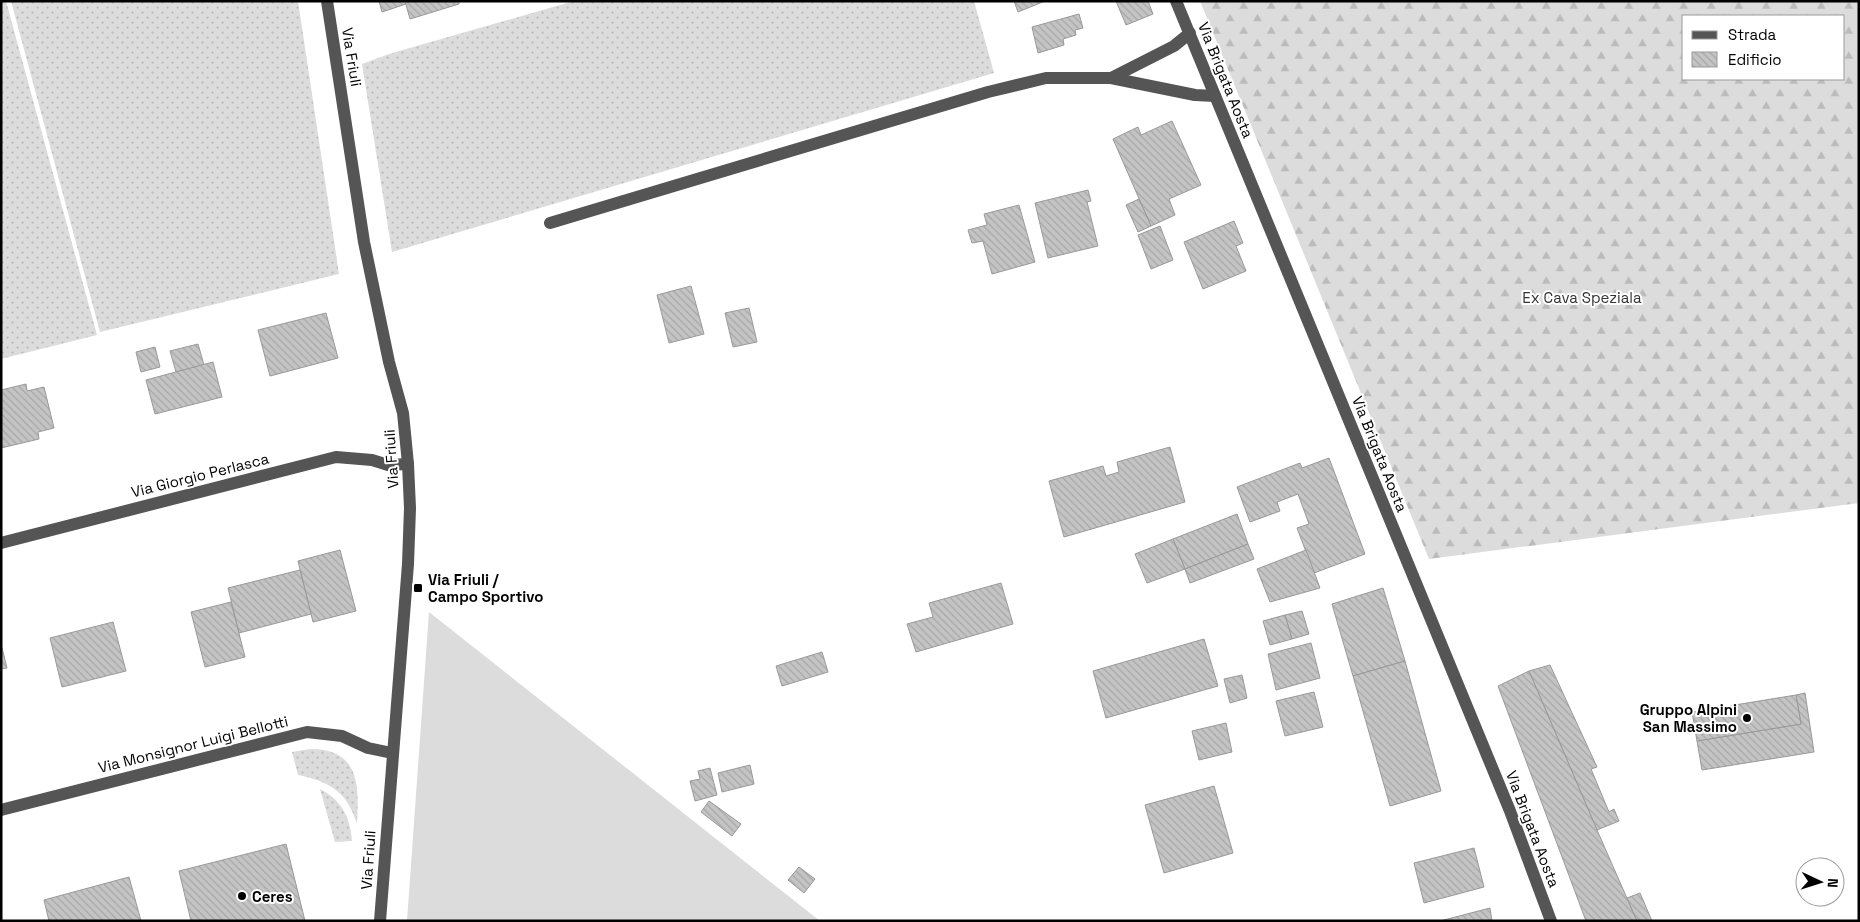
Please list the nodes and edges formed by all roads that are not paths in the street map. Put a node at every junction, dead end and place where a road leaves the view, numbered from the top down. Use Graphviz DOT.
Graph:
graph roads {
  1 [pos="327,1"];
  2 [pos="1176,1"];
  3 [pos="1190,33"];
  4 [pos="1111,78"];
  5 [pos="1216,96"];
  6 [pos="550,223"];
  7 [pos="408,464"];
  8 [pos="1,543"];
  9 [pos="392,753"];
  10 [pos="1,810"];
  11 [pos="380,921"];
  12 [pos="1551,921"];
  1 -- 7 [label="street, Via Friuli"];
  2 -- 3 [label="street, Via Brigata Aosta"];
  3 -- 4 [label="street"];
  3 -- 5 [label="street, Via Brigata Aosta"];
  4 -- 5 [label="street"];
  4 -- 6 [label="street"];
  5 -- 12 [label="street, Via Brigata Aosta"];
  7 -- 8 [label="street, Via Giorgio Perlasca"];
  7 -- 9 [label="street, Via Friuli"];
  9 -- 10 [label="street, Via Monsignor Luigi Bellotti"];
  9 -- 11 [label="street, Via Friuli"];
}
